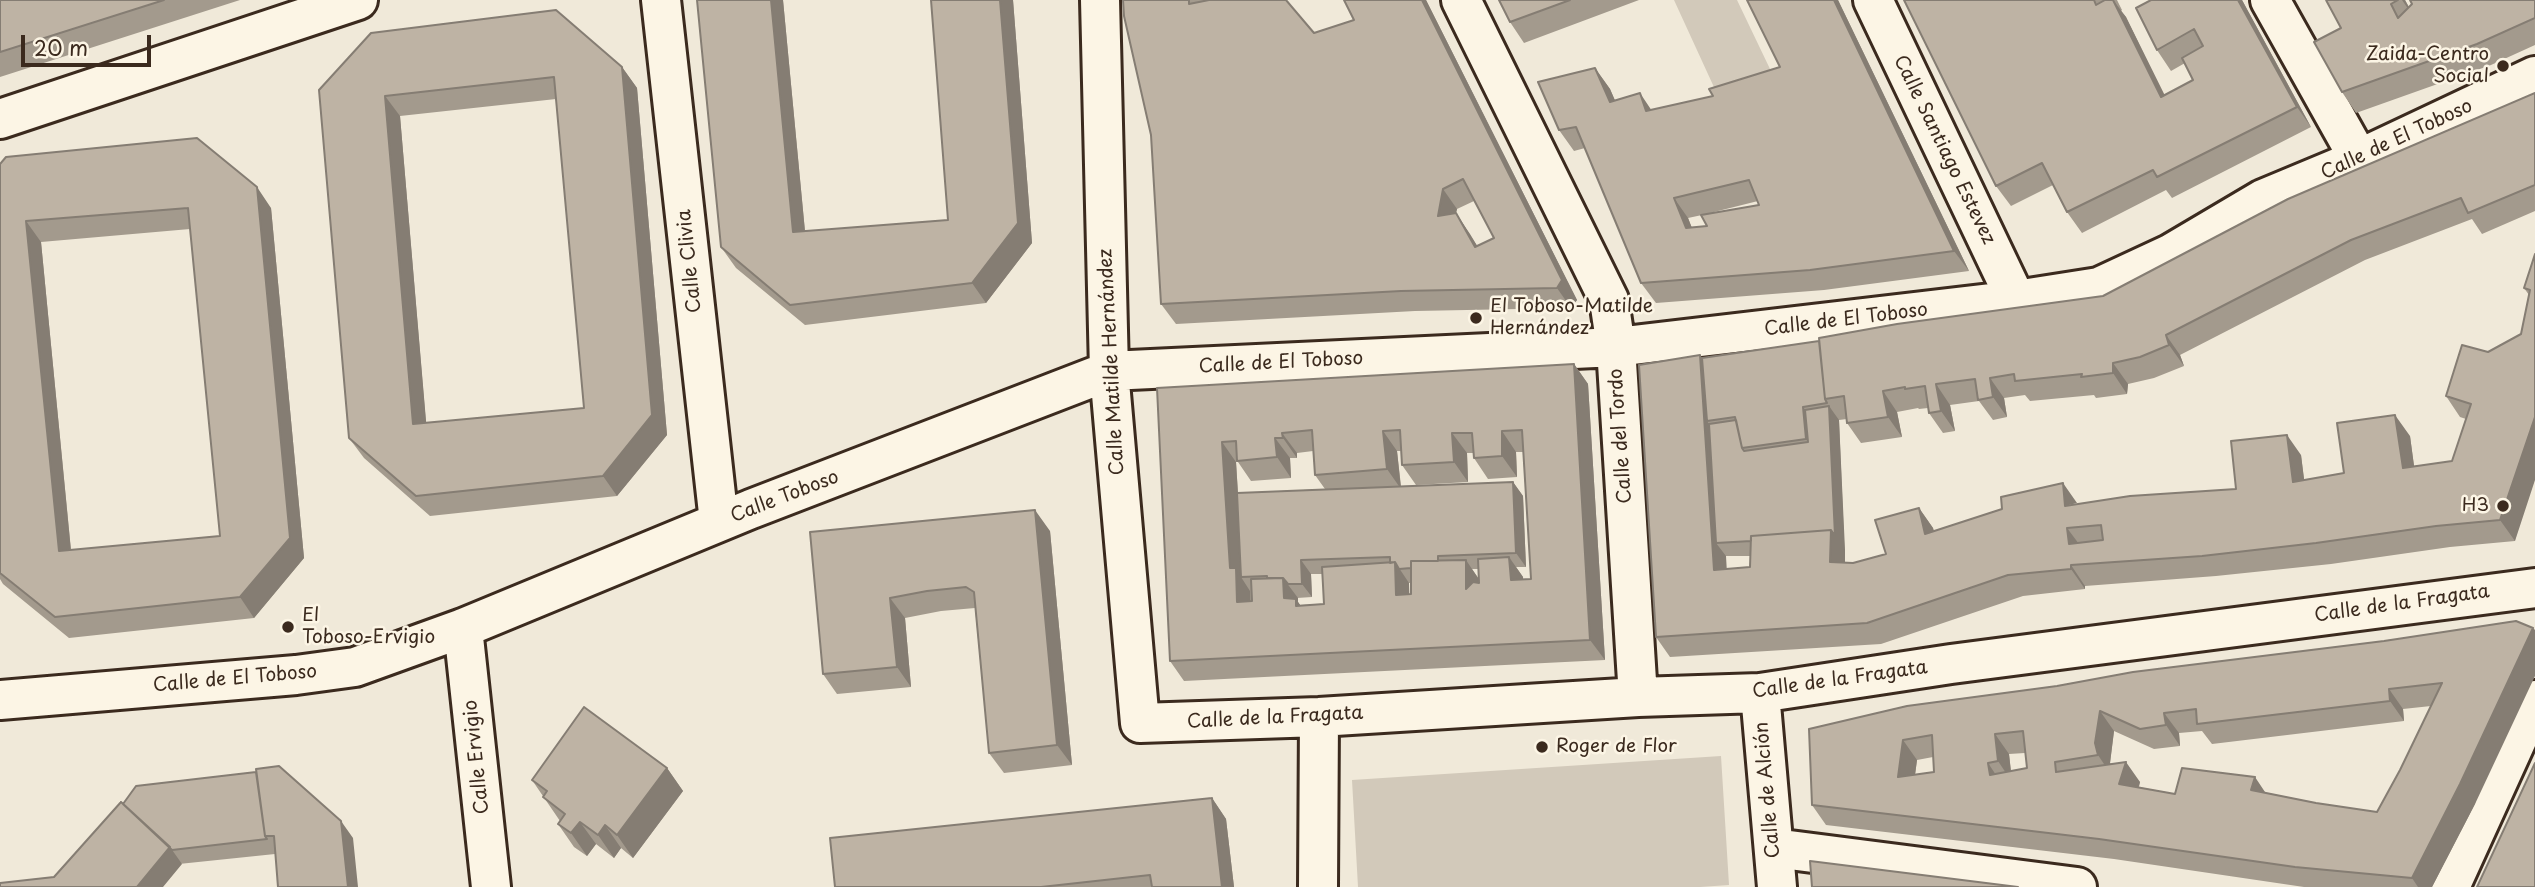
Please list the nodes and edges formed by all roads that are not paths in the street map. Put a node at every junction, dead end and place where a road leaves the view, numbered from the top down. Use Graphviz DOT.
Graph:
graph roads {
  1 [pos="358,0"];
  2 [pos="662,0"];
  3 [pos="1100,0"];
  4 [pos="1461,0"];
  5 [pos="1873,0"];
  6 [pos="2270,0"];
  7 [pos="2535,76"];
  8 [pos="0,119"];
  9 [pos="2359,159"];
  10 [pos="2016,300"];
  11 [pos="1616,347"];
  12 [pos="1109,371"];
  13 [pos="719,522"];
  14 [pos="2535,588"];
  15 [pos="463,628"];
  16 [pos="1760,694"];
  17 [pos="1638,697"];
  18 [pos="0,700"];
  19 [pos="2535,700"];
  20 [pos="1320,717"];
  21 [pos="1140,723"];
  22 [pos="1774,848"];
  23 [pos="491,887"];
  24 [pos="1318,887"];
  25 [pos="1777,887"];
  26 [pos="2077,887"];
  27 [pos="2450,887"];
  1 -- 8 [label="street"];
  2 -- 13 [label="street, Calle Clivia"];
  3 -- 12 [label="street, Calle Matilde Hernández"];
  4 -- 11 [label="street, Calle del Tordo"];
  5 -- 10 [label="street, Calle Santiago Estevez"];
  6 -- 9 [label="street"];
  7 -- 9 [label="street, Calle de El Toboso"];
  9 -- 10 [label="street, Calle de El Toboso"];
  10 -- 11 [label="street, Calle de El Toboso"];
  11 -- 12 [label="street, Calle de El Toboso"];
  11 -- 17 [label="street, Calle del Tordo"];
  12 -- 13 [label="street, Calle Toboso"];
  12 -- 21 [label="street, Calle Matilde Hernández"];
  13 -- 15 [label="street, Calle Toboso"];
  14 -- 16 [label="street, Calle de la Fragata"];
  15 -- 18 [label="street, Calle de El Toboso"];
  15 -- 23 [label="street, Calle Ervigio"];
  16 -- 17 [label="street, Calle de la Fragata"];
  16 -- 22 [label="street, Calle de Alción"];
  17 -- 20 [label="street, Calle de la Fragata"];
  19 -- 27 [label="street"];
  20 -- 21 [label="street, Calle de la Fragata"];
  20 -- 24 [label="street"];
  22 -- 25 [label="street, Calle de Alción"];
  22 -- 26 [label="street"];
}
